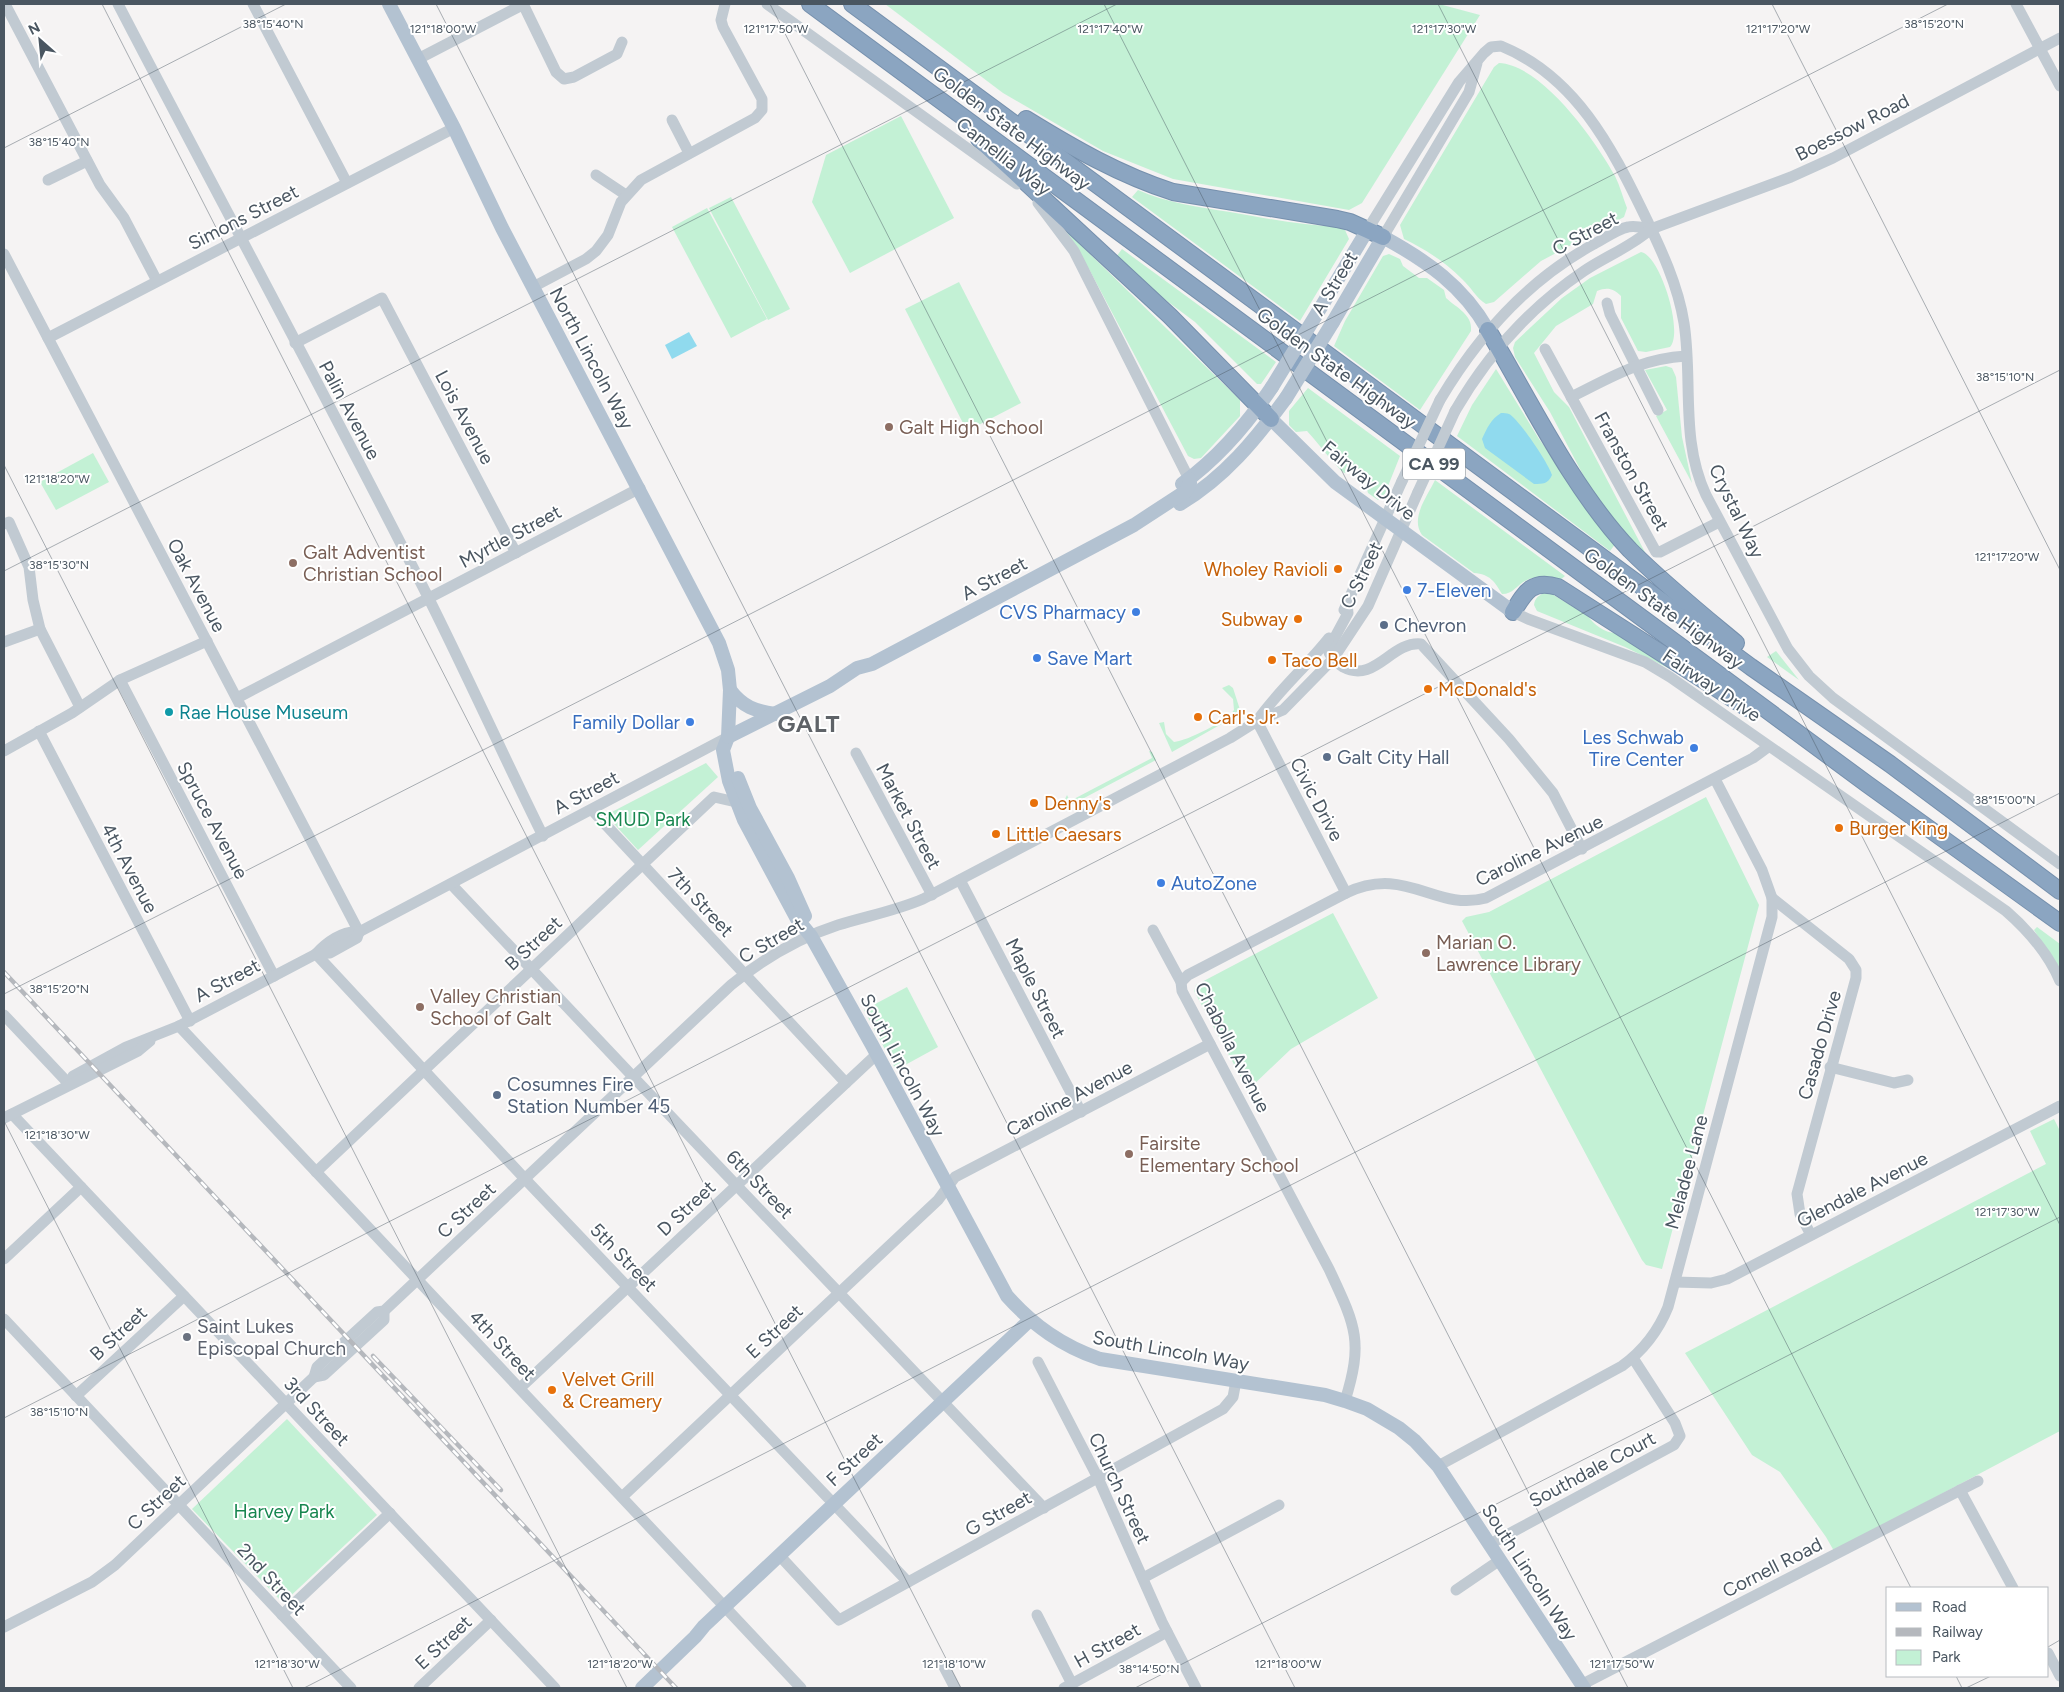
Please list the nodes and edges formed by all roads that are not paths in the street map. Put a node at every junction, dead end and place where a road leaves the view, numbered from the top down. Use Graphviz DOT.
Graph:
graph roads {
  1 [pos="4,4"];
  2 [pos="118,4"];
  3 [pos="253,4"];
  4 [pos="389,4"];
  5 [pos="523,4"];
  6 [pos="725,4"];
  7 [pos="767,4"];
  8 [pos="810,4"];
  9 [pos="852,4"];
  10 [pos="2016,4"];
  11 [pos="2060,38"];
  12 [pos="622,42"];
  13 [pos="912,47"];
  14 [pos="1492,48"];
  15 [pos="2040,48"];
  16 [pos="418,59"];
  17 [pos="1478,61"];
  18 [pos="916,82"];
  19 [pos="2060,86"];
  20 [pos="672,120"];
  21 [pos="454,128"];
  22 [pos="689,153"];
  23 [pos="87,161"];
  24 [pos="596,176"];
  25 [pos="48,180"];
  26 [pos="347,183"];
  27 [pos="626,195"];
  28 [pos="1368,229"];
  29 [pos="1651,229"];
  30 [pos="1384,237"];
  31 [pos="240,238"];
  32 [pos="5,258"];
  33 [pos="157,282"];
  34 [pos="534,287"];
  35 [pos="1607,303"];
  36 [pos="1488,330"];
  37 [pos="48,338"];
  38 [pos="295,343"];
  39 [pos="1498,346"];
  40 [pos="1545,349"];
  41 [pos="1686,356"];
  42 [pos="1635,364"];
  43 [pos="1571,397"];
  44 [pos="1260,406"];
  45 [pos="1658,410"];
  46 [pos="1271,419"];
  47 [pos="1189,479"];
  48 [pos="640,488"];
  49 [pos="1386,520"];
  50 [pos="1720,522"];
  51 [pos="4,524"];
  52 [pos="1134,525"];
  53 [pos="1401,531"];
  54 [pos="516,553"];
  55 [pos="429,598"];
  56 [pos="1347,604"];
  57 [pos="1512,612"];
  58 [pos="40,628"];
  59 [pos="207,641"];
  60 [pos="4,642"];
  61 [pos="1333,659"];
  62 [pos="120,680"];
  63 [pos="730,690"];
  64 [pos="237,698"];
  65 [pos="1809,707"];
  66 [pos="80,708"];
  67 [pos="776,714"];
  68 [pos="1257,721"];
  69 [pos="39,731"];
  70 [pos="728,738"];
  71 [pos="1768,746"];
  72 [pos="4,750"];
  73 [pos="856,753"];
  74 [pos="1715,779"];
  75 [pos="1866,784"];
  76 [pos="736,802"];
  77 [pos="592,810"];
  78 [pos="543,836"];
  79 [pos="1582,849"];
  80 [pos="642,864"];
  81 [pos="2060,864"];
  82 [pos="960,880"];
  83 [pos="452,884"];
  84 [pos="2060,890"];
  85 [pos="1346,893"];
  86 [pos="932,895"];
  87 [pos="1772,898"];
  88 [pos="2060,923"];
  89 [pos="1153,930"];
  90 [pos="359,932"];
  91 [pos="811,936"];
  92 [pos="316,954"];
  93 [pos="532,968"];
  94 [pos="745,974"];
  95 [pos="274,976"];
  96 [pos="2060,981"];
  97 [pos="1181,982"];
  98 [pos="4,1015"];
  99 [pos="190,1020"];
  100 [pos="179,1026"];
  101 [pos="1210,1044"];
  102 [pos="877,1054"];
  103 [pos="1830,1067"];
  104 [pos="422,1070"];
  105 [pos="633,1077"];
  106 [pos="1908,1080"];
  107 [pos="846,1083"];
  108 [pos="69,1084"];
  109 [pos="2060,1106"];
  110 [pos="1080,1112"];
  111 [pos="8,1116"];
  112 [pos="316,1172"];
  113 [pos="524,1179"];
  114 [pos="737,1184"];
  115 [pos="81,1187"];
  116 [pos="948,1188"];
  117 [pos="1811,1235"];
  118 [pos="4,1259"];
  119 [pos="418,1280"];
  120 [pos="1675,1282"];
  121 [pos="628,1287"];
  122 [pos="840,1293"];
  123 [pos="184,1296"];
  124 [pos="4,1319"];
  125 [pos="1030,1320"];
  126 [pos="1633,1358"];
  127 [pos="1038,1362"];
  128 [pos="1236,1382"];
  129 [pos="520,1388"];
  130 [pos="730,1395"];
  131 [pos="76,1396"];
  132 [pos="943,1401"];
  133 [pos="1345,1401"];
  134 [pos="286,1404"];
  135 [pos="1438,1466"];
  136 [pos="1098,1478"];
  137 [pos="1978,1481"];
  138 [pos="1960,1490"];
  139 [pos="622,1497"];
  140 [pos="833,1504"];
  141 [pos="178,1505"];
  142 [pos="1279,1505"];
  143 [pos="1044,1508"];
  144 [pos="390,1513"];
  145 [pos="1490,1544"];
  146 [pos="779,1555"];
  147 [pos="1500,1560"];
  148 [pos="1142,1578"];
  149 [pos="908,1582"];
  150 [pos="2012,1587"];
  151 [pos="1456,1590"];
  152 [pos="725,1606"];
  153 [pos="282,1615"];
  154 [pos="1037,1615"];
  155 [pos="491,1620"];
  156 [pos="704,1626"];
  157 [pos="4,1627"];
  158 [pos="1167,1632"];
  159 [pos="2049,1655"];
  160 [pos="943,1665"];
  161 [pos="2060,1676"];
  162 [pos="1068,1686"];
  163 [pos="1582,1686"];
  164 [pos="351,1688"];
  165 [pos="419,1688"];
  166 [pos="555,1688"];
  167 [pos="631,1688"];
  168 [pos="642,1688"];
  169 [pos="801,1688"];
  170 [pos="955,1688"];
  171 [pos="1196,1688"];
  1 -- 23 [label="street"];
  2 -- 31 [label="street, Palin Avenue"];
  3 -- 26 [label="street"];
  4 -- 16 [label="main road, North Lincoln Way"];
  5 -- 12 [label="street"];
  5 -- 16 [label="street"];
  6 -- 22 [label="street"];
  7 -- 47 [label="street, Camellia Way"];
  8 -- 18 [label="highway, Golden State Highway / CA 99"];
  9 -- 13 [label="highway, Golden State Highway / CA 99"];
  10 -- 15 [label="street"];
  11 -- 15 [label="street, Boessow Road"];
  13 -- 28 [label="highway"];
  13 -- 65 [label="highway, Golden State Highway / CA 99"];
  14 -- 17 [label="street, A Street"];
  14 -- 29 [label="street, Crystal Way"];
  15 -- 19 [label="street"];
  15 -- 29 [label="street, Boessow Road"];
  16 -- 21 [label="main road, North Lincoln Way"];
  17 -- 28 [label="street, A Street"];
  17 -- 30 [label="street, A Street"];
  18 -- 44 [label="highway"];
  18 -- 75 [label="highway, Golden State Highway / CA 99"];
  20 -- 22 [label="street"];
  21 -- 26 [label="street, Simons Street"];
  21 -- 34 [label="main road, North Lincoln Way"];
  22 -- 27 [label="street"];
  23 -- 25 [label="street"];
  23 -- 33 [label="street"];
  24 -- 27 [label="street"];
  26 -- 31 [label="street, Simons Street"];
  27 -- 34 [label="street"];
  28 -- 30 [label="highway"];
  28 -- 44 [label="main road, A Street, bridge"];
  29 -- 36 [label="street, C Street"];
  29 -- 39 [label="street, C Street"];
  29 -- 41 [label="street, Crystal Way"];
  30 -- 36 [label="main road"];
  30 -- 46 [label="main road, A Street, bridge"];
  31 -- 33 [label="street, Simons Street"];
  31 -- 38 [label="street, Palin Avenue"];
  32 -- 37 [label="street, Oak Avenue"];
  33 -- 37 [label="street, Simons Street"];
  34 -- 48 [label="main road, North Lincoln Way"];
  35 -- 42 [label="street"];
  36 -- 39 [label="highway"];
  36 -- 49 [label="street, C Street, bridge"];
  37 -- 59 [label="street, Oak Avenue"];
  38 -- 54 [label="street, Lois Avenue"];
  38 -- 55 [label="street, Palin Avenue"];
  39 -- 53 [label="street, C Street, bridge"];
  39 -- 65 [label="highway"];
  40 -- 43 [label="street, Franston Street"];
  41 -- 42 [label="street, Franston Street"];
  41 -- 50 [label="street, Crystal Way"];
  42 -- 43 [label="street, Franston Street"];
  42 -- 45 [label="street"];
  43 -- 50 [label="street, Franston Street"];
  44 -- 46 [label="highway"];
  44 -- 47 [label="main road, A Street"];
  46 -- 49 [label="main road, Fairway Drive"];
  46 -- 52 [label="main road, A Street"];
  47 -- 52 [label="main road, A Street"];
  48 -- 54 [label="street, Myrtle Street"];
  48 -- 63 [label="main road, North Lincoln Way"];
  49 -- 53 [label="main road, Fairway Drive"];
  49 -- 56 [label="street, C Street"];
  50 -- 81 [label="street, Crystal Way"];
  51 -- 58 [label="street"];
  52 -- 67 [label="main road, A Street"];
  53 -- 57 [label="main road, Fairway Drive"];
  53 -- 61 [label="street, C Street"];
  54 -- 55 [label="street, Myrtle Street"];
  55 -- 64 [label="street, Myrtle Street"];
  55 -- 78 [label="street, Palin Avenue"];
  56 -- 61 [label="street"];
  56 -- 68 [label="street, C Street"];
  57 -- 71 [label="street, Fairway Drive"];
  57 -- 75 [label="highway"];
  58 -- 60 [label="street"];
  58 -- 66 [label="street"];
  59 -- 62 [label="street"];
  59 -- 64 [label="street, Oak Avenue"];
  61 -- 68 [label="street, C Street"];
  61 -- 79 [label="street"];
  62 -- 66 [label="street"];
  62 -- 95 [label="street, Spruce Avenue"];
  63 -- 67 [label="main road"];
  63 -- 70 [label="main road, North Lincoln Way"];
  64 -- 90 [label="street, Oak Avenue"];
  65 -- 84 [label="highway, Golden State Highway / CA 99"];
  66 -- 69 [label="street"];
  67 -- 70 [label="main road, A Street"];
  68 -- 82 [label="street, C Street"];
  68 -- 85 [label="street, Civic Drive"];
  69 -- 72 [label="street"];
  69 -- 99 [label="street, 4th Avenue"];
  70 -- 76 [label="main road, South Lincoln Way"];
  70 -- 77 [label="street, A Street"];
  70 -- 91 [label="main road, South Lincoln Way"];
  71 -- 74 [label="street, Caroline Avenue"];
  71 -- 96 [label="street, Fairway Drive"];
  73 -- 86 [label="street, Market Street"];
  74 -- 79 [label="street, Caroline Avenue"];
  74 -- 87 [label="street, Meladee Lane"];
  75 -- 88 [label="highway, Golden State Highway / CA 99"];
  76 -- 80 [label="street, B Street"];
  76 -- 91 [label="main road, South Lincoln Way"];
  77 -- 78 [label="street, A Street"];
  77 -- 80 [label="street, 7th Street"];
  78 -- 83 [label="street, A Street"];
  79 -- 85 [label="street, Caroline Avenue"];
  80 -- 93 [label="street, B Street"];
  80 -- 94 [label="street, 7th Street"];
  82 -- 86 [label="street, C Street"];
  82 -- 110 [label="street, Maple Street"];
  83 -- 90 [label="street, A Street"];
  83 -- 93 [label="street, 6th Street"];
  85 -- 97 [label="street, Caroline Avenue"];
  86 -- 91 [label="street, C Street"];
  87 -- 103 [label="street, Casado Drive"];
  87 -- 120 [label="street, Meladee Lane"];
  89 -- 97 [label="street, Chabolla Avenue"];
  90 -- 92 [label="street, A Street"];
  91 -- 94 [label="street, C Street"];
  91 -- 102 [label="main road, South Lincoln Way"];
  92 -- 95 [label="street, A Street"];
  92 -- 104 [label="street, 5th Street"];
  93 -- 104 [label="street, B Street"];
  93 -- 105 [label="street, 6th Street"];
  94 -- 105 [label="street, C Street"];
  94 -- 107 [label="street, 7th Street"];
  95 -- 99 [label="street, A Street"];
  97 -- 101 [label="street, Chabolla Avenue"];
  98 -- 108 [label="street"];
  99 -- 100 [label="street, A Street"];
  100 -- 108 [label="street, A Street"];
  100 -- 112 [label="street, 4th Street"];
  101 -- 110 [label="street, Caroline Avenue"];
  101 -- 133 [label="street, Chabolla Avenue"];
  102 -- 107 [label="street, D Street"];
  102 -- 116 [label="main road, South Lincoln Way"];
  103 -- 106 [label="street"];
  103 -- 117 [label="street, Casado Drive"];
  104 -- 112 [label="street, B Street"];
  104 -- 113 [label="street, 5th Street"];
  105 -- 113 [label="street, C Street"];
  105 -- 114 [label="street, 6th Street"];
  107 -- 114 [label="street, D Street"];
  108 -- 111 [label="street, A Street"];
  109 -- 117 [label="street, Glendale Avenue"];
  110 -- 116 [label="street, Caroline Avenue"];
  111 -- 115 [label="street, 3rd Street"];
  112 -- 119 [label="street, 4th Street"];
  113 -- 119 [label="street, C Street"];
  113 -- 121 [label="street, 5th Street"];
  114 -- 121 [label="street, D Street"];
  114 -- 122 [label="street, 6th Street"];
  115 -- 118 [label="street"];
  115 -- 123 [label="street, 3rd Street"];
  116 -- 122 [label="street, E Street"];
  116 -- 125 [label="main road, South Lincoln Way"];
  117 -- 120 [label="street, Glendale Avenue"];
  119 -- 129 [label="street, 4th Street"];
  119 -- 134 [label="street, C Street"];
  120 -- 126 [label="street, Meladee Lane"];
  121 -- 129 [label="street, D Street"];
  121 -- 130 [label="street, 5th Street"];
  122 -- 130 [label="street, E Street"];
  122 -- 132 [label="street, 6th Street"];
  123 -- 131 [label="street, B Street"];
  123 -- 134 [label="street, 3rd Street"];
  124 -- 131 [label="street, 2nd Street"];
  125 -- 128 [label="main road, South Lincoln Way"];
  125 -- 132 [label="main road, F Street"];
  126 -- 135 [label="street, Meladee Lane"];
  126 -- 145 [label="street, Southdale Court"];
  127 -- 136 [label="street, Church Street"];
  128 -- 133 [label="main road, South Lincoln Way"];
  128 -- 136 [label="street, G Street"];
  129 -- 139 [label="street, 4th Street"];
  130 -- 139 [label="street, E Street"];
  130 -- 140 [label="street, 5th Street"];
  131 -- 141 [label="street, 2nd Street"];
  132 -- 140 [label="main road, F Street"];
  132 -- 143 [label="street, 6th Street"];
  133 -- 135 [label="main road, South Lincoln Way"];
  134 -- 141 [label="street, C Street"];
  134 -- 144 [label="street, 3rd Street"];
  135 -- 145 [label="main road, South Lincoln Way"];
  136 -- 143 [label="street, G Street"];
  136 -- 148 [label="street, Church Street"];
  137 -- 138 [label="street, Cornell Road"];
  138 -- 150 [label="street"];
  138 -- 163 [label="street, Cornell Road"];
  139 -- 152 [label="street, 4th Street"];
  140 -- 146 [label="main road, F Street"];
  140 -- 149 [label="street, 5th Street"];
  141 -- 153 [label="street, 2nd Street"];
  141 -- 157 [label="street, C Street"];
  142 -- 148 [label="street"];
  143 -- 149 [label="street, G Street"];
  144 -- 153 [label="street"];
  144 -- 155 [label="street, 3rd Street"];
  145 -- 147 [label="main road, South Lincoln Way"];
  146 -- 149 [label="street, G Street"];
  146 -- 152 [label="main road, F Street"];
  147 -- 151 [label="street"];
  147 -- 163 [label="main road, South Lincoln Way"];
  148 -- 158 [label="street, Church Street"];
  152 -- 156 [label="main road, F Street"];
  152 -- 169 [label="street, 4th Street"];
  153 -- 164 [label="street, 2nd Street"];
  154 -- 162 [label="street"];
  155 -- 165 [label="street, E Street"];
  155 -- 166 [label="street, 3rd Street"];
  156 -- 167 [label="main road, F Street"];
  156 -- 168 [label="main road, F Street"];
  158 -- 162 [label="street, H Street"];
  158 -- 171 [label="street, Church Street"];
  159 -- 161 [label="street"];
  160 -- 170 [label="street"];
}
